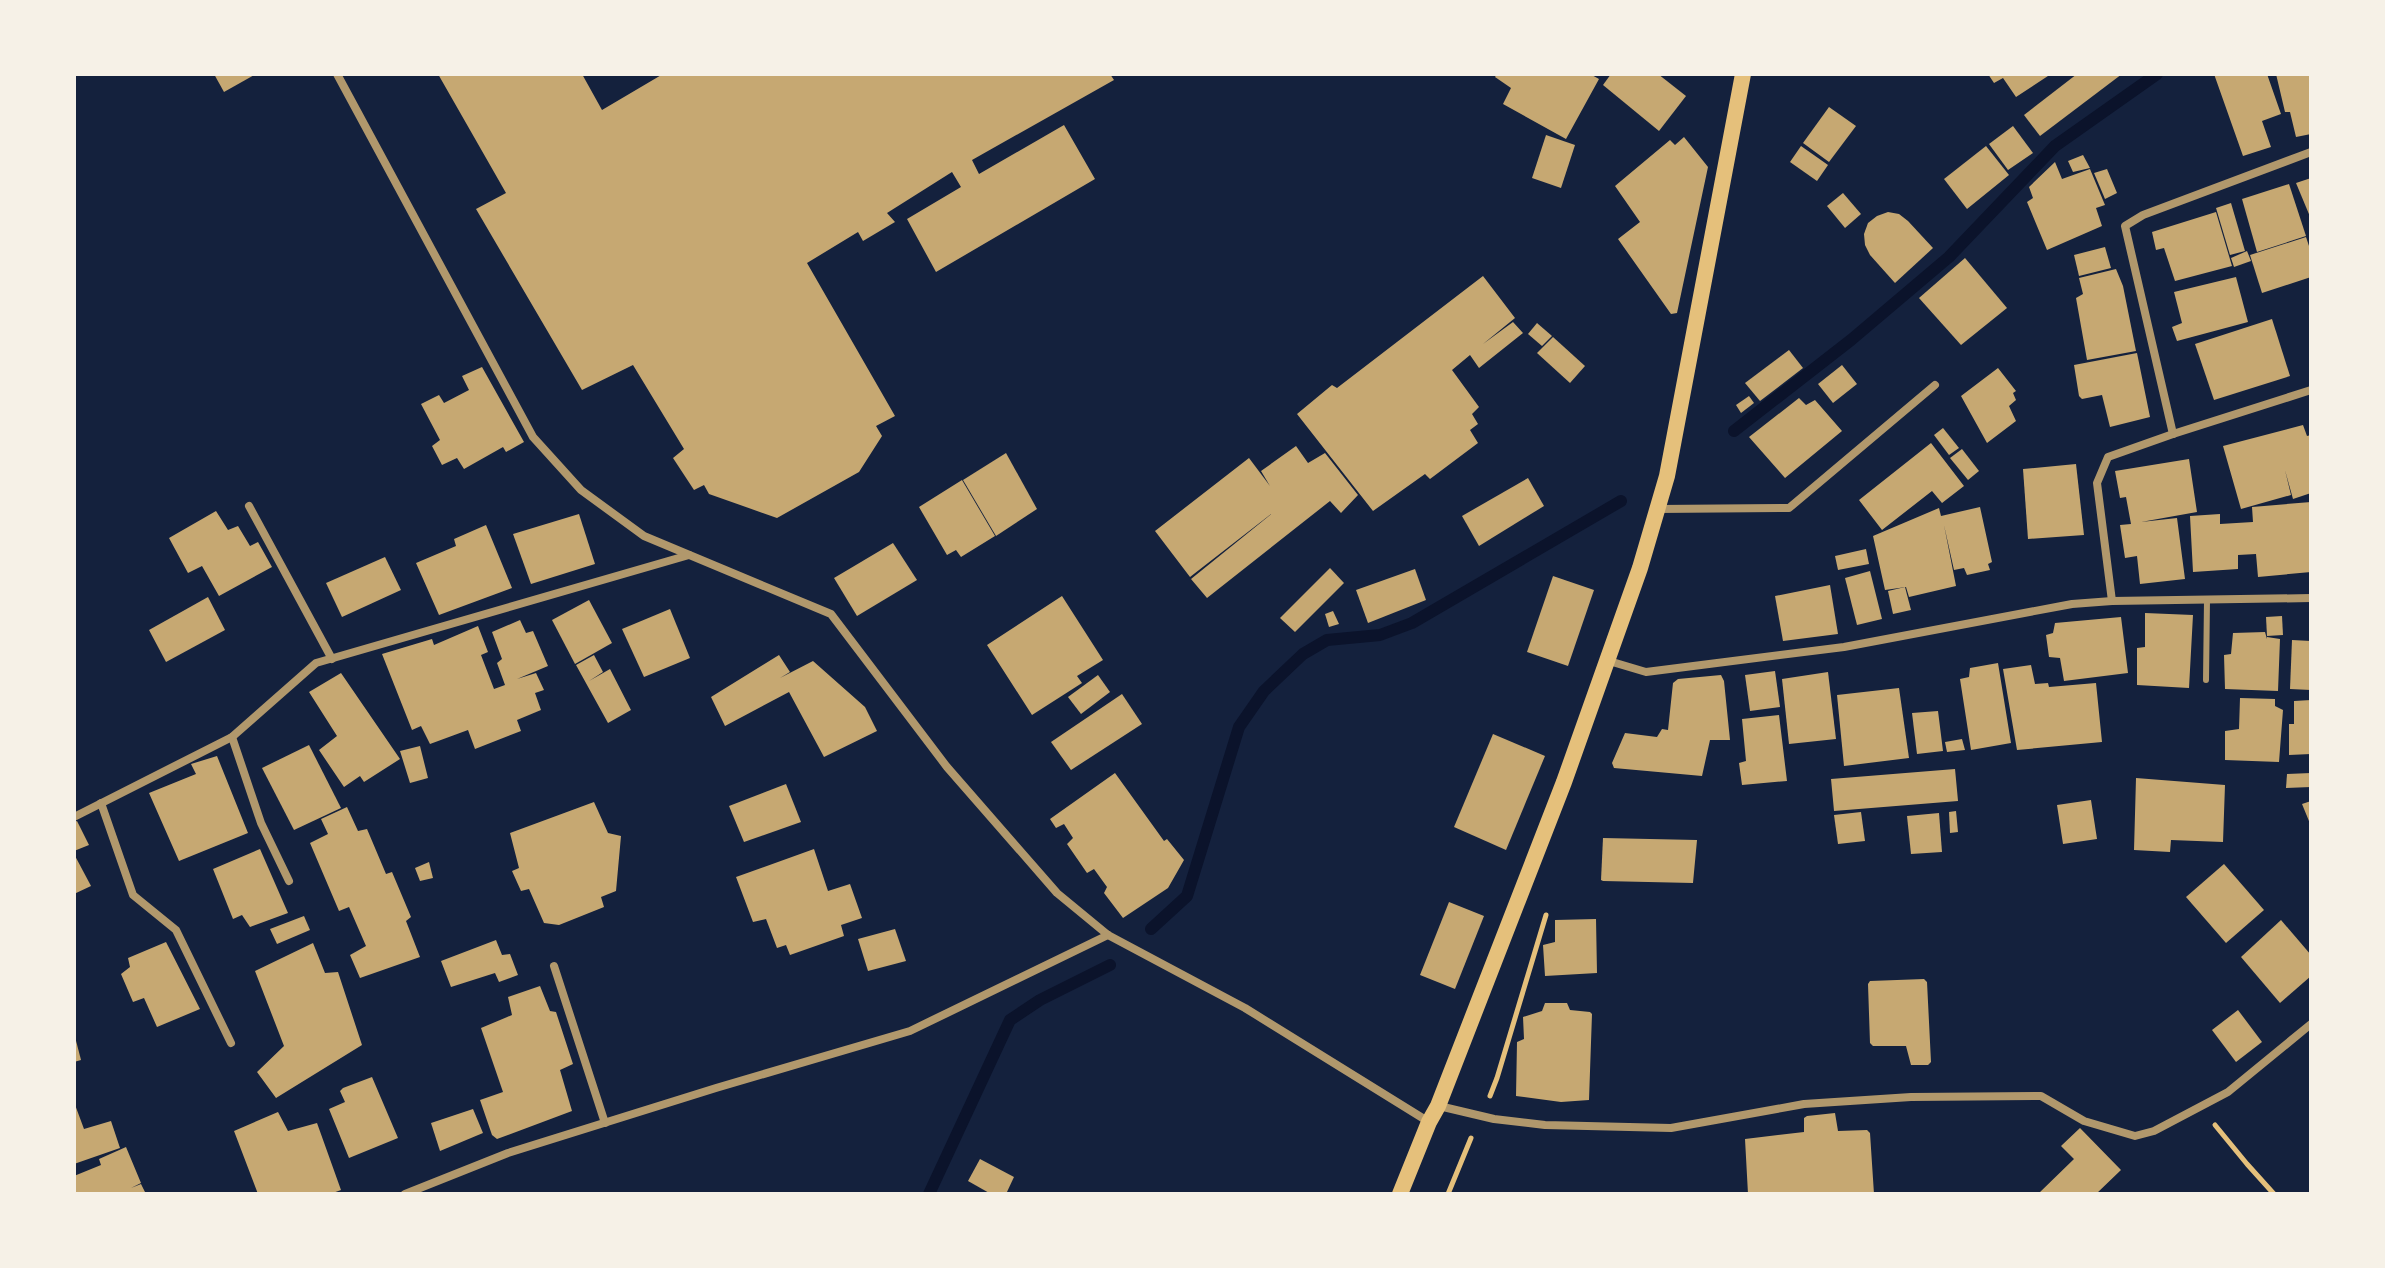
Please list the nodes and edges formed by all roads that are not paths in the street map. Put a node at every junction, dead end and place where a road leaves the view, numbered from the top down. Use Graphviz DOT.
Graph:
graph roads {
  1 [pos="337,74"];
  2 [pos="1743,74"];
  3 [pos="2311,152"];
  4 [pos="1935,385"];
  5 [pos="2311,390"];
  6 [pos="2173,434"];
  7 [pos="249,506"];
  8 [pos="1657,509"];
  9 [pos="690,555"];
  10 [pos="2311,598"];
  11 [pos="2207,600"];
  12 [pos="2112,601"];
  13 [pos="332,659"];
  14 [pos="1609,661"];
  15 [pos="2206,680"];
  16 [pos="232,737"];
  17 [pos="101,803"];
  18 [pos="74,817"];
  19 [pos="289,881"];
  20 [pos="1108,935"];
  21 [pos="554,966"];
  22 [pos="2311,1024"];
  23 [pos="231,1043"];
  24 [pos="1438,1106"];
  25 [pos="1429,1122"];
  26 [pos="605,1123"];
  27 [pos="405,1194"];
  28 [pos="1400,1194"];
  1 -- 9 [label="street"];
  2 -- 8 [label="main road"];
  3 -- 6 [label="street"];
  4 -- 8 [label="street"];
  5 -- 6 [label="street"];
  6 -- 12 [label="street"];
  7 -- 13 [label="street"];
  8 -- 14 [label="main road"];
  9 -- 13 [label="street"];
  9 -- 20 [label="street"];
  10 -- 11 [label="street"];
  11 -- 12 [label="street"];
  11 -- 15 [label="lane"];
  12 -- 14 [label="street"];
  13 -- 16 [label="street"];
  14 -- 24 [label="main road"];
  16 -- 17 [label="street"];
  16 -- 19 [label="street"];
  17 -- 18 [label="street"];
  17 -- 23 [label="street"];
  20 -- 25 [label="street"];
  20 -- 26 [label="street"];
  21 -- 26 [label="street"];
  22 -- 24 [label="street"];
  24 -- 25 [label="main road"];
  25 -- 28 [label="main road"];
  26 -- 27 [label="street"];
}
